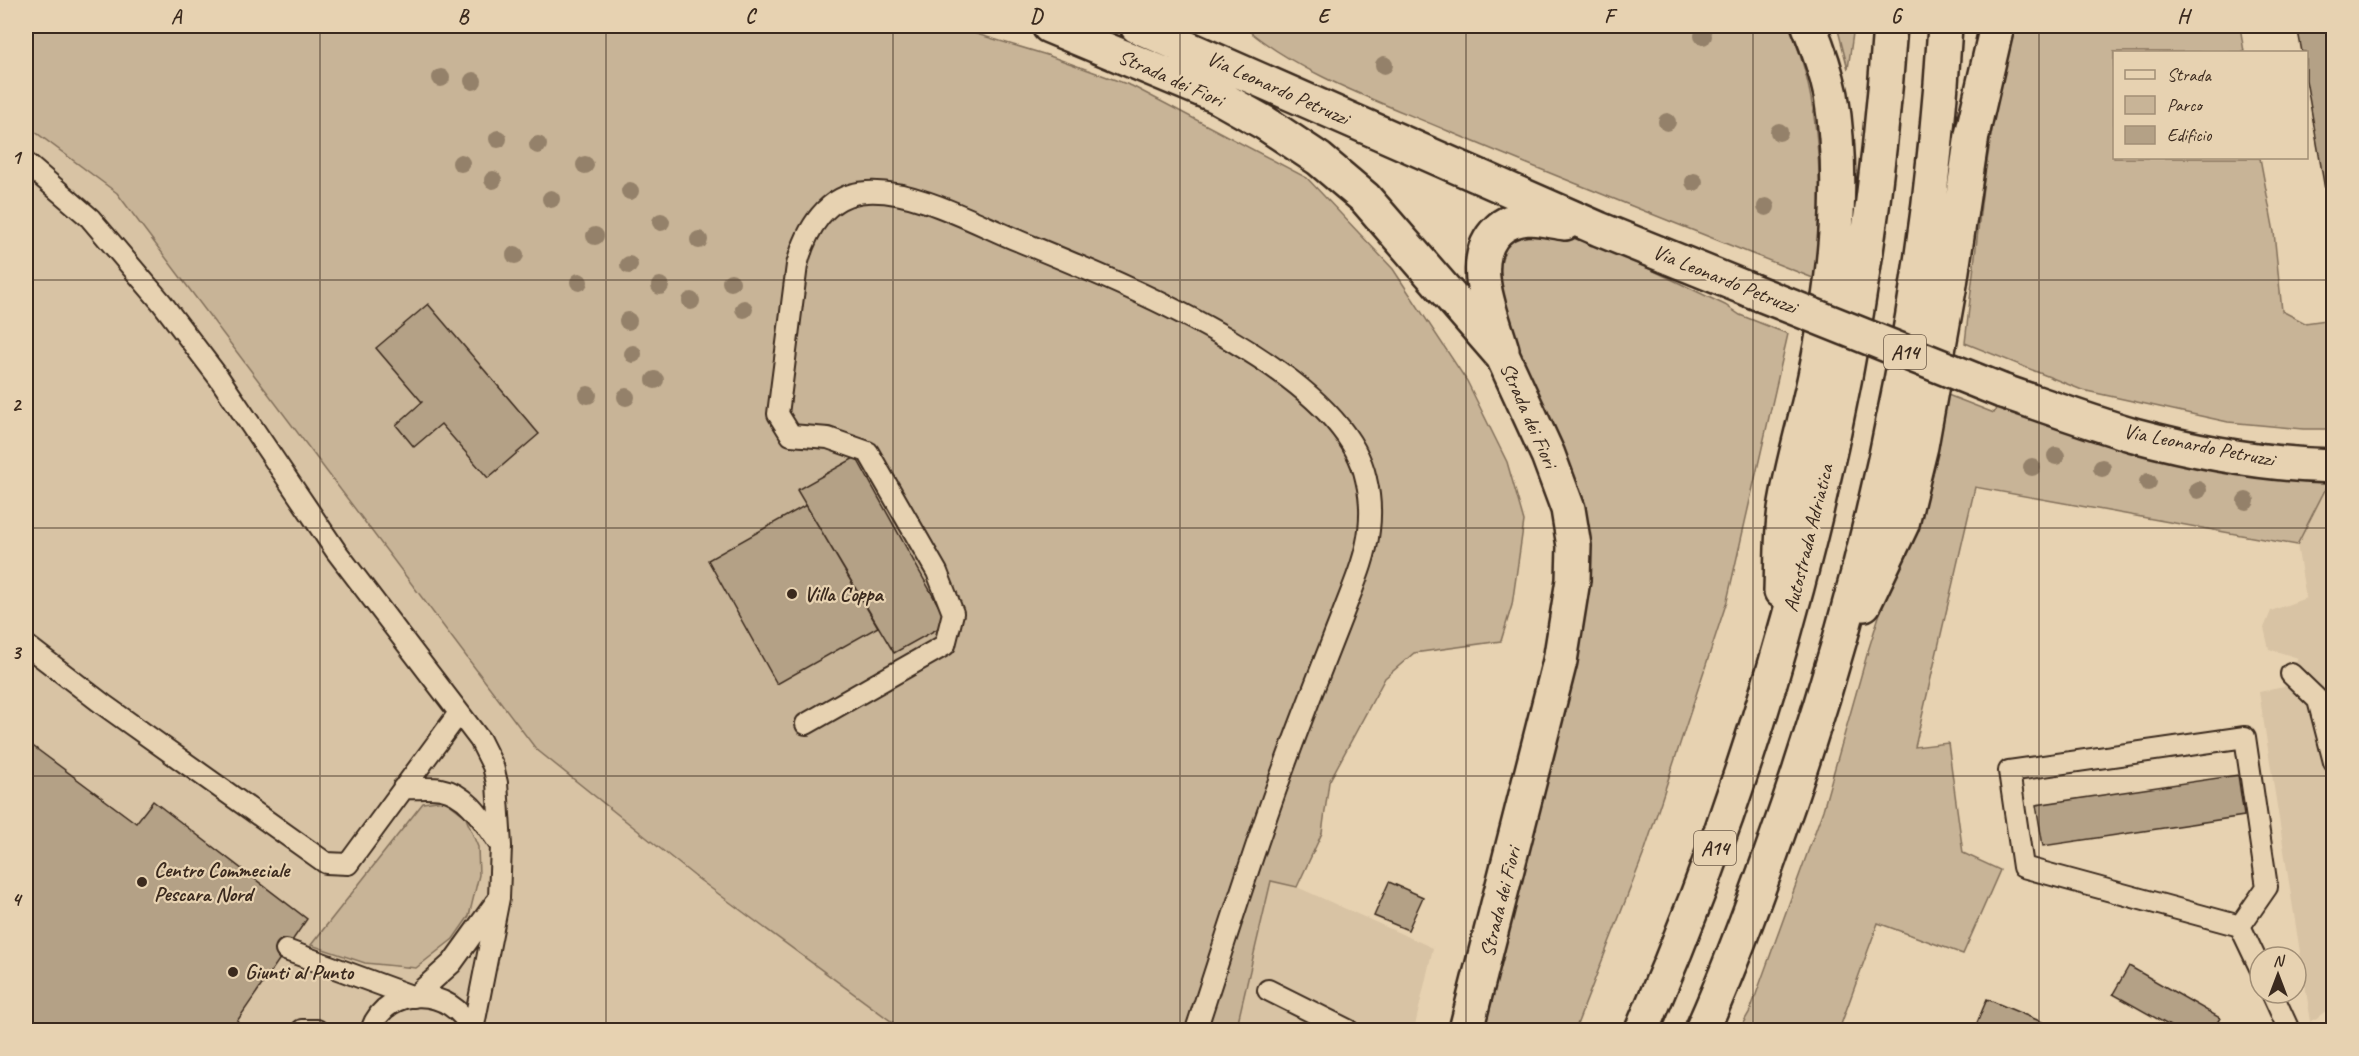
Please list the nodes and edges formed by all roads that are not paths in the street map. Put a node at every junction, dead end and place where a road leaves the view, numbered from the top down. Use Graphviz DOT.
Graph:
graph roads {
  1 [pos="1049,26"];
  2 [pos="1137,26"];
  3 [pos="1809,26"];
  4 [pos="1890,26"];
  5 [pos="1945,26"];
  6 [pos="1997,26"];
  7 [pos="1170,33"];
  8 [pos="26,163"];
  9 [pos="1599,229"];
  10 [pos="1503,357"];
  11 [pos="2334,466"];
  12 [pos="26,645"];
  13 [pos="1778,662"];
  14 [pos="1830,673"];
  15 [pos="2291,674"];
  16 [pos="2326,705"];
  17 [pos="459,713"];
  18 [pos="806,724"];
  19 [pos="2334,762"];
  20 [pos="403,789"];
  21 [pos="501,846"];
  22 [pos="499,898"];
  23 [pos="2240,926"];
  24 [pos="2249,945"];
  25 [pos="286,950"];
  26 [pos="1268,990"];
  27 [pos="414,997"];
  28 [pos="2278,1005"];
  29 [pos="303,1030"];
  30 [pos="317,1030"];
  31 [pos="371,1030"];
  32 [pos="472,1030"];
  33 [pos="1196,1030"];
  34 [pos="1348,1030"];
  35 [pos="1466,1030"];
  36 [pos="1642,1030"];
  37 [pos="1702,1030"];
  38 [pos="2289,1030"];
  1 -- 10 [label="main road, Strada dei Fiori"];
  2 -- 7 [label="main road, Via Leonardo Petruzzi"];
  3 -- 13 [label="main road"];
  4 -- 13 [label="main road, Autostrada Adriatica / A14"];
  5 -- 14 [label="main road, A14"];
  6 -- 14 [label="main road"];
  7 -- 9 [label="main road, Via Leonardo Petruzzi"];
  8 -- 17 [label="lane"];
  9 -- 10 [label="main road"];
  9 -- 11 [label="main road, Via Leonardo Petruzzi, bridge"];
  10 -- 35 [label="main road, Strada dei Fiori"];
  12 -- 20 [label="lane"];
  13 -- 36 [label="main road, Autostrada Adriatica / A14"];
  14 -- 37 [label="main road, A14"];
  15 -- 16 [label="lane"];
  16 -- 19 [label="lane"];
  17 -- 20 [label="lane"];
  17 -- 21 [label="lane"];
  18 -- 33 [label="lane"];
  20 -- 21 [label="lane"];
  21 -- 22 [label="lane"];
  22 -- 27 [label="lane"];
  22 -- 32 [label="lane"];
  23 -- 23 [label="lane"];
  23 -- 24 [label="lane"];
  25 -- 27 [label="lane"];
  26 -- 34 [label="lane"];
  27 -- 31 [label="lane"];
  27 -- 32 [label="lane"];
  28 -- 38 [label="lane"];
  29 -- 30 [label="lane"];
}
